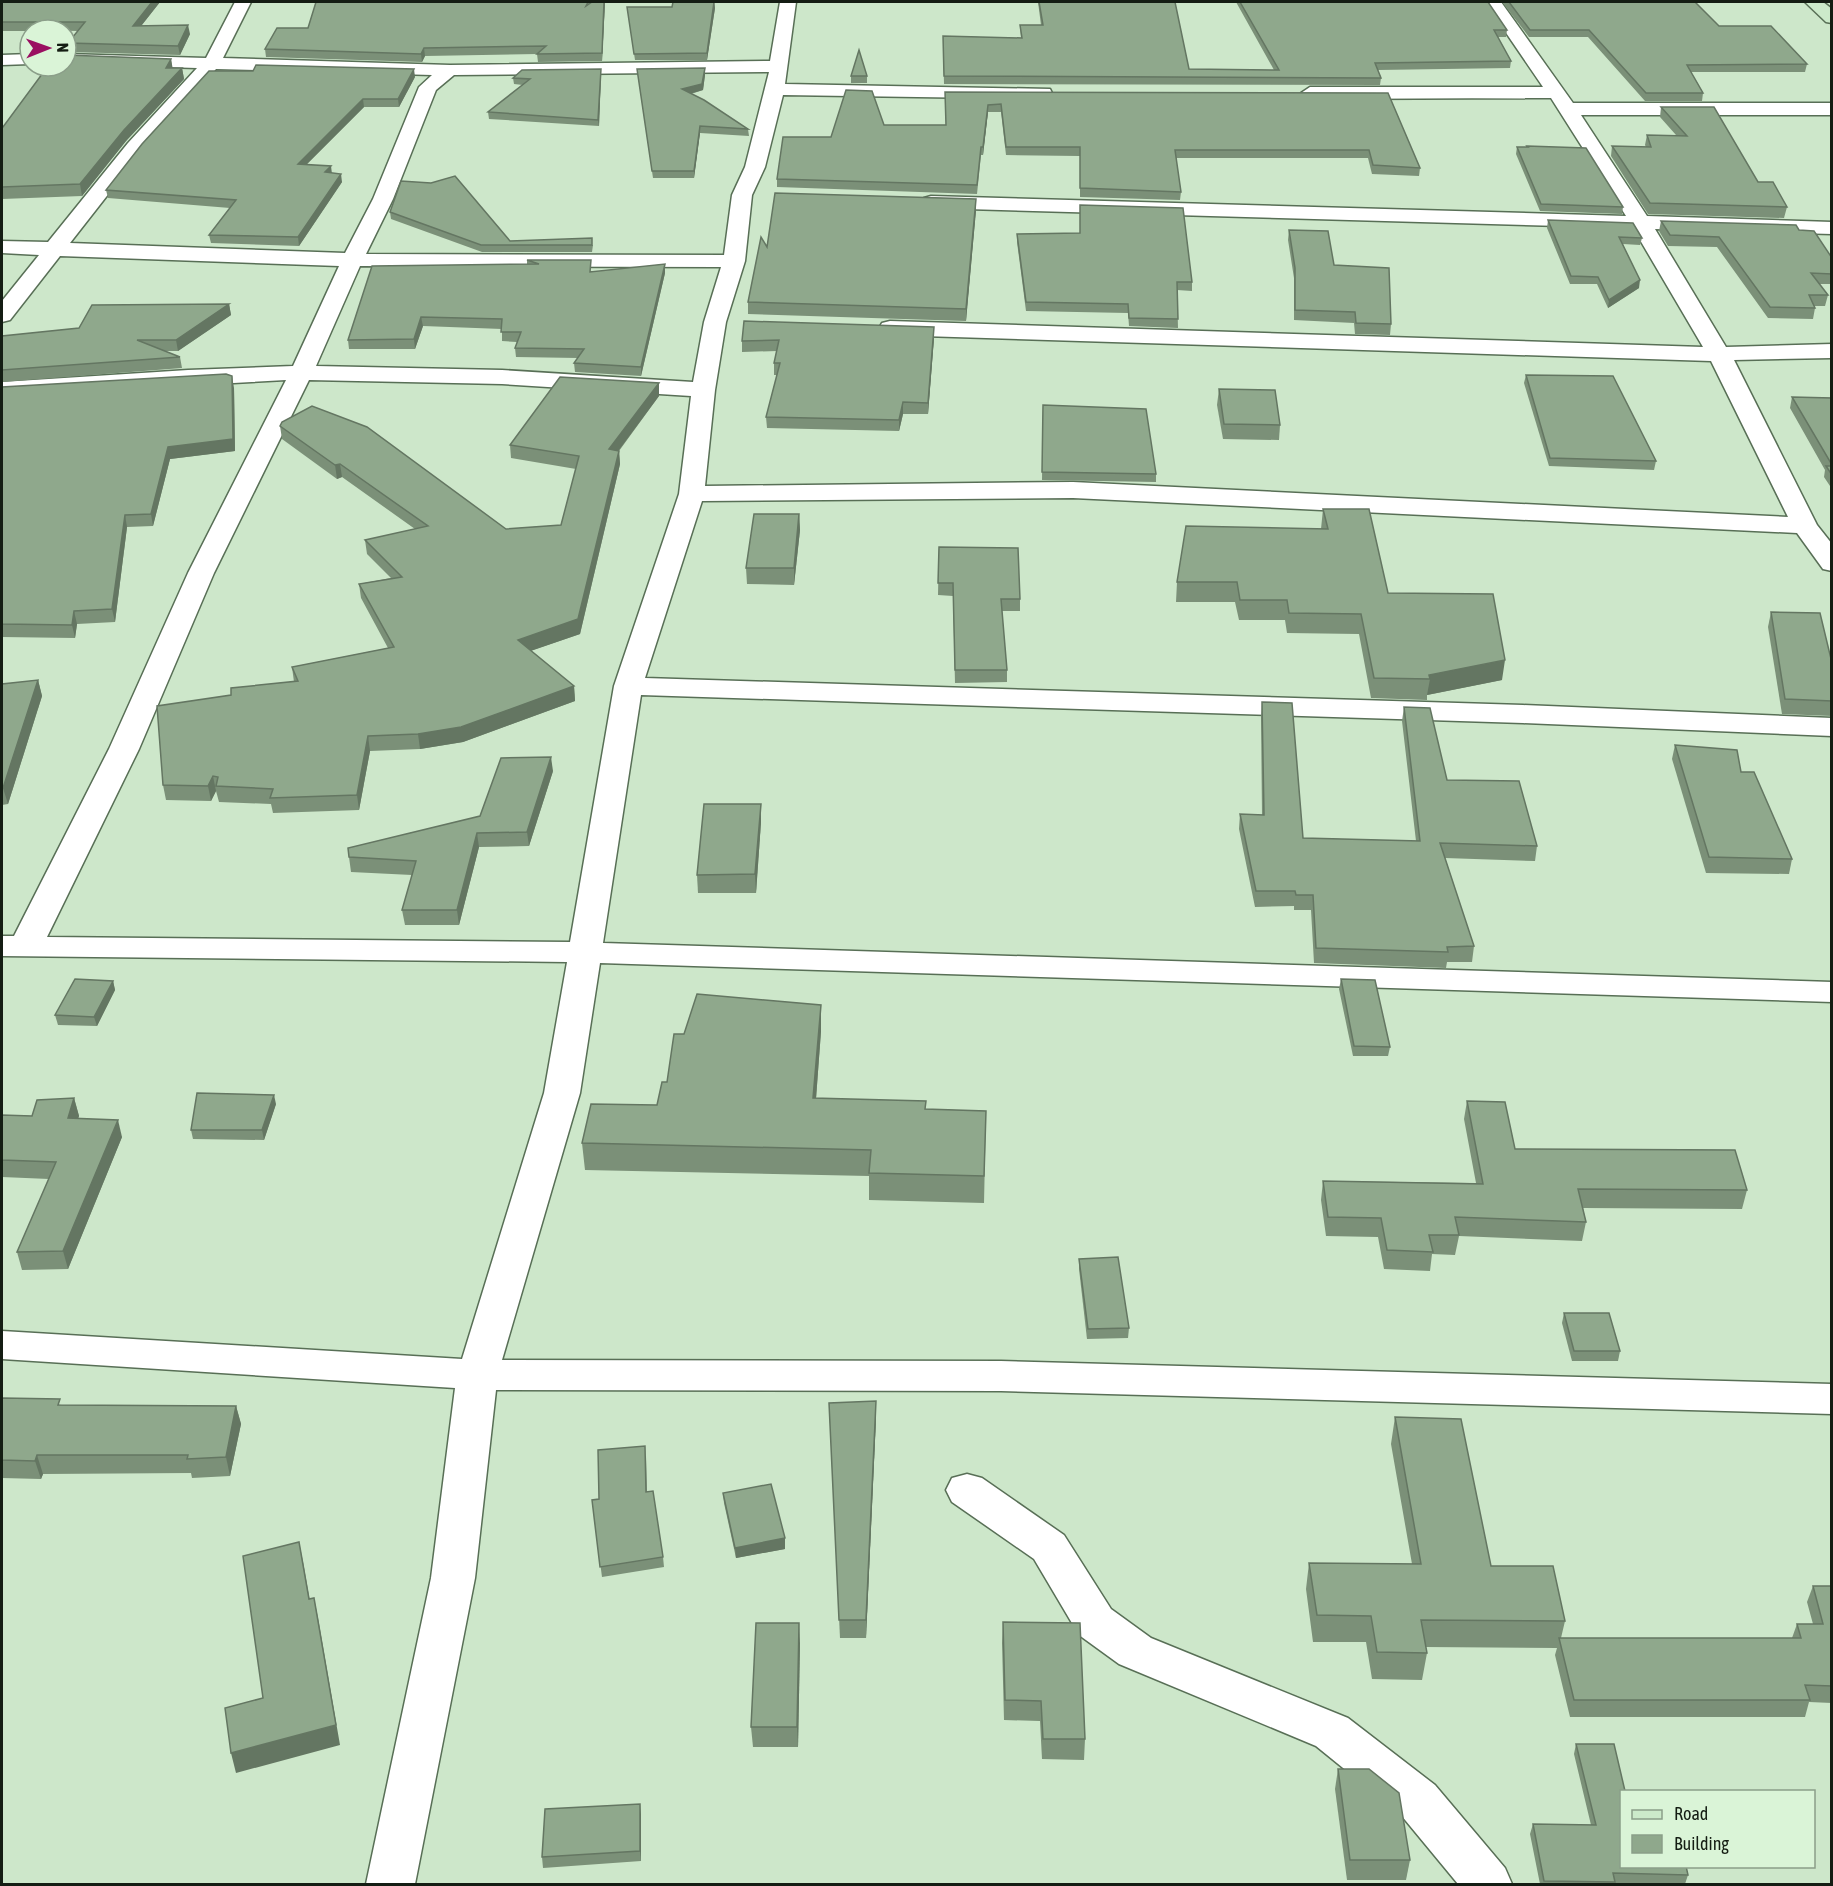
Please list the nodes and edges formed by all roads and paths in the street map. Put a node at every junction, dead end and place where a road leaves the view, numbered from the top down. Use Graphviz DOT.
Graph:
graph roads {
  1 [pos="243,2"];
  2 [pos="788,2"];
  3 [pos="1493,2"];
  4 [pos="1813,2"];
  5 [pos="1832,18"];
  6 [pos="18,59"];
  7 [pos="78,59"];
  8 [pos="2,60"];
  9 [pos="213,61"];
  10 [pos="450,70"];
  11 [pos="776,78"];
  12 [pos="1063,93"];
  13 [pos="1297,93"];
  14 [pos="1562,100"];
  15 [pos="1832,109"];
  16 [pos="907,201"];
  17 [pos="1640,222"];
  18 [pos="1832,228"];
  19 [pos="2,248"];
  20 [pos="53,250"];
  21 [pos="352,260"];
  22 [pos="734,261"];
  23 [pos="2,315"];
  24 [pos="870,327"];
  25 [pos="1832,351"];
  26 [pos="1719,354"];
  27 [pos="301,373"];
  28 [pos="2,389"];
  29 [pos="703,390"];
  30 [pos="692,494"];
  31 [pos="1804,526"];
  32 [pos="1832,563"];
  33 [pos="628,686"];
  34 [pos="1832,727"];
  35 [pos="13,947"];
  36 [pos="583,952"];
  37 [pos="1832,992"];
  38 [pos="2,1345"];
  39 [pos="477,1375"];
  40 [pos="1832,1399"];
  41 [pos="967,1490"];
  42 [pos="390,1884"];
  43 [pos="1488,1884"];
  1 -- 9 [label="street"];
  2 -- 11 [label="street"];
  3 -- 14 [label="street"];
  4 -- 5 [label="street"];
  6 -- 8 [label="street"];
  7 -- 9 [label="street"];
  9 -- 10 [label="street"];
  9 -- 20 [label="street"];
  10 -- 11 [label="street"];
  10 -- 21 [label="street"];
  11 -- 12 [label="street"];
  11 -- 22 [label="street"];
  13 -- 14 [label="street"];
  14 -- 15 [label="street"];
  14 -- 17 [label="street"];
  16 -- 17 [label="street"];
  17 -- 18 [label="street"];
  17 -- 26 [label="street"];
  19 -- 20 [label="street"];
  20 -- 21 [label="street"];
  20 -- 23 [label="street"];
  21 -- 22 [label="street"];
  21 -- 27 [label="street"];
  22 -- 29 [label="street"];
  24 -- 26 [label="street"];
  25 -- 26 [label="street"];
  26 -- 31 [label="street"];
  27 -- 28 [label="street"];
  27 -- 29 [label="street"];
  27 -- 35 [label="street"];
  29 -- 30 [label="street"];
  30 -- 31 [label="street"];
  30 -- 33 [label="street"];
  31 -- 32 [label="street"];
  33 -- 34 [label="street"];
  33 -- 36 [label="street"];
  35 -- 36 [label="street"];
  36 -- 37 [label="street"];
  36 -- 39 [label="street"];
  38 -- 39 [label="street"];
  39 -- 40 [label="street"];
  39 -- 42 [label="street"];
  41 -- 43 [label="street"];
}
